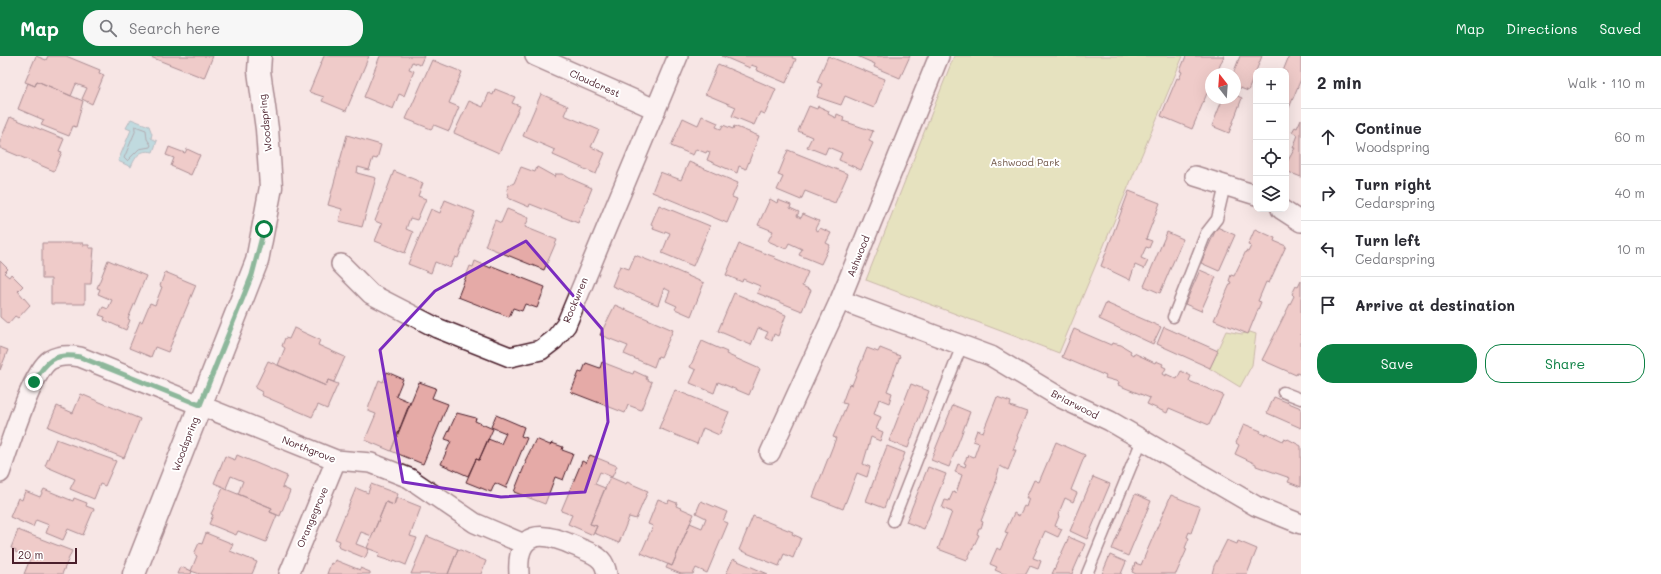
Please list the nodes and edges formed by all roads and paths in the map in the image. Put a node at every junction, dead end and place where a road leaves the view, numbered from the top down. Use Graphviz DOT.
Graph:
graph roads {
  1 [pos="260,56"];
  2 [pos="535,56"];
  3 [pos="678,56"];
  4 [pos="939,56"];
  5 [pos="655,109"];
  6 [pos="1195,176"];
  7 [pos="1225,185"];
  8 [pos="1253,194"];
  9 [pos="1286,212"];
  10 [pos="1301,222"];
  11 [pos="341,264"];
  12 [pos="840,300"];
  13 [pos="1173,317"];
  14 [pos="962,345"];
  15 [pos="1283,392"];
  16 [pos="1301,399"];
  17 [pos="200,405"];
  18 [pos="1142,440"];
  19 [pos="770,453"];
  20 [pos="336,460"];
  21 [pos="0,473"];
  22 [pos="893,521"];
  23 [pos="1301,524"];
  24 [pos="524,544"];
  25 [pos="134,574"];
  26 [pos="288,574"];
  27 [pos="519,574"];
  28 [pos="607,574"];
  29 [pos="1087,574"];
  1 -- 17 [label="street, Woodspring"];
  2 -- 5 [label="street, Cloudcrest"];
  3 -- 5 [label="street, Rockwren"];
  4 -- 12 [label="street, Ashwood"];
  5 -- 11 [label="street, Rockwren"];
  6 -- 7 [label="street"];
  7 -- 8 [label="street"];
  7 -- 13 [label="lane"];
  9 -- 10 [label="street"];
  12 -- 14 [label="street, Briarwood"];
  12 -- 19 [label="street, Ashwood"];
  14 -- 18 [label="street, Briarwood"];
  14 -- 22 [label="lane"];
  15 -- 16 [label="lane"];
  17 -- 20 [label="street, Northgrove"];
  17 -- 21 [label="street, Northgrove"];
  17 -- 25 [label="street, Woodspring"];
  18 -- 23 [label="street, Briarwood"];
  18 -- 29 [label="lane"];
  20 -- 24 [label="street, Northgrove"];
  20 -- 26 [label="street, Orangegrove"];
  24 -- 27 [label="street"];
  24 -- 28 [label="street"];
}
